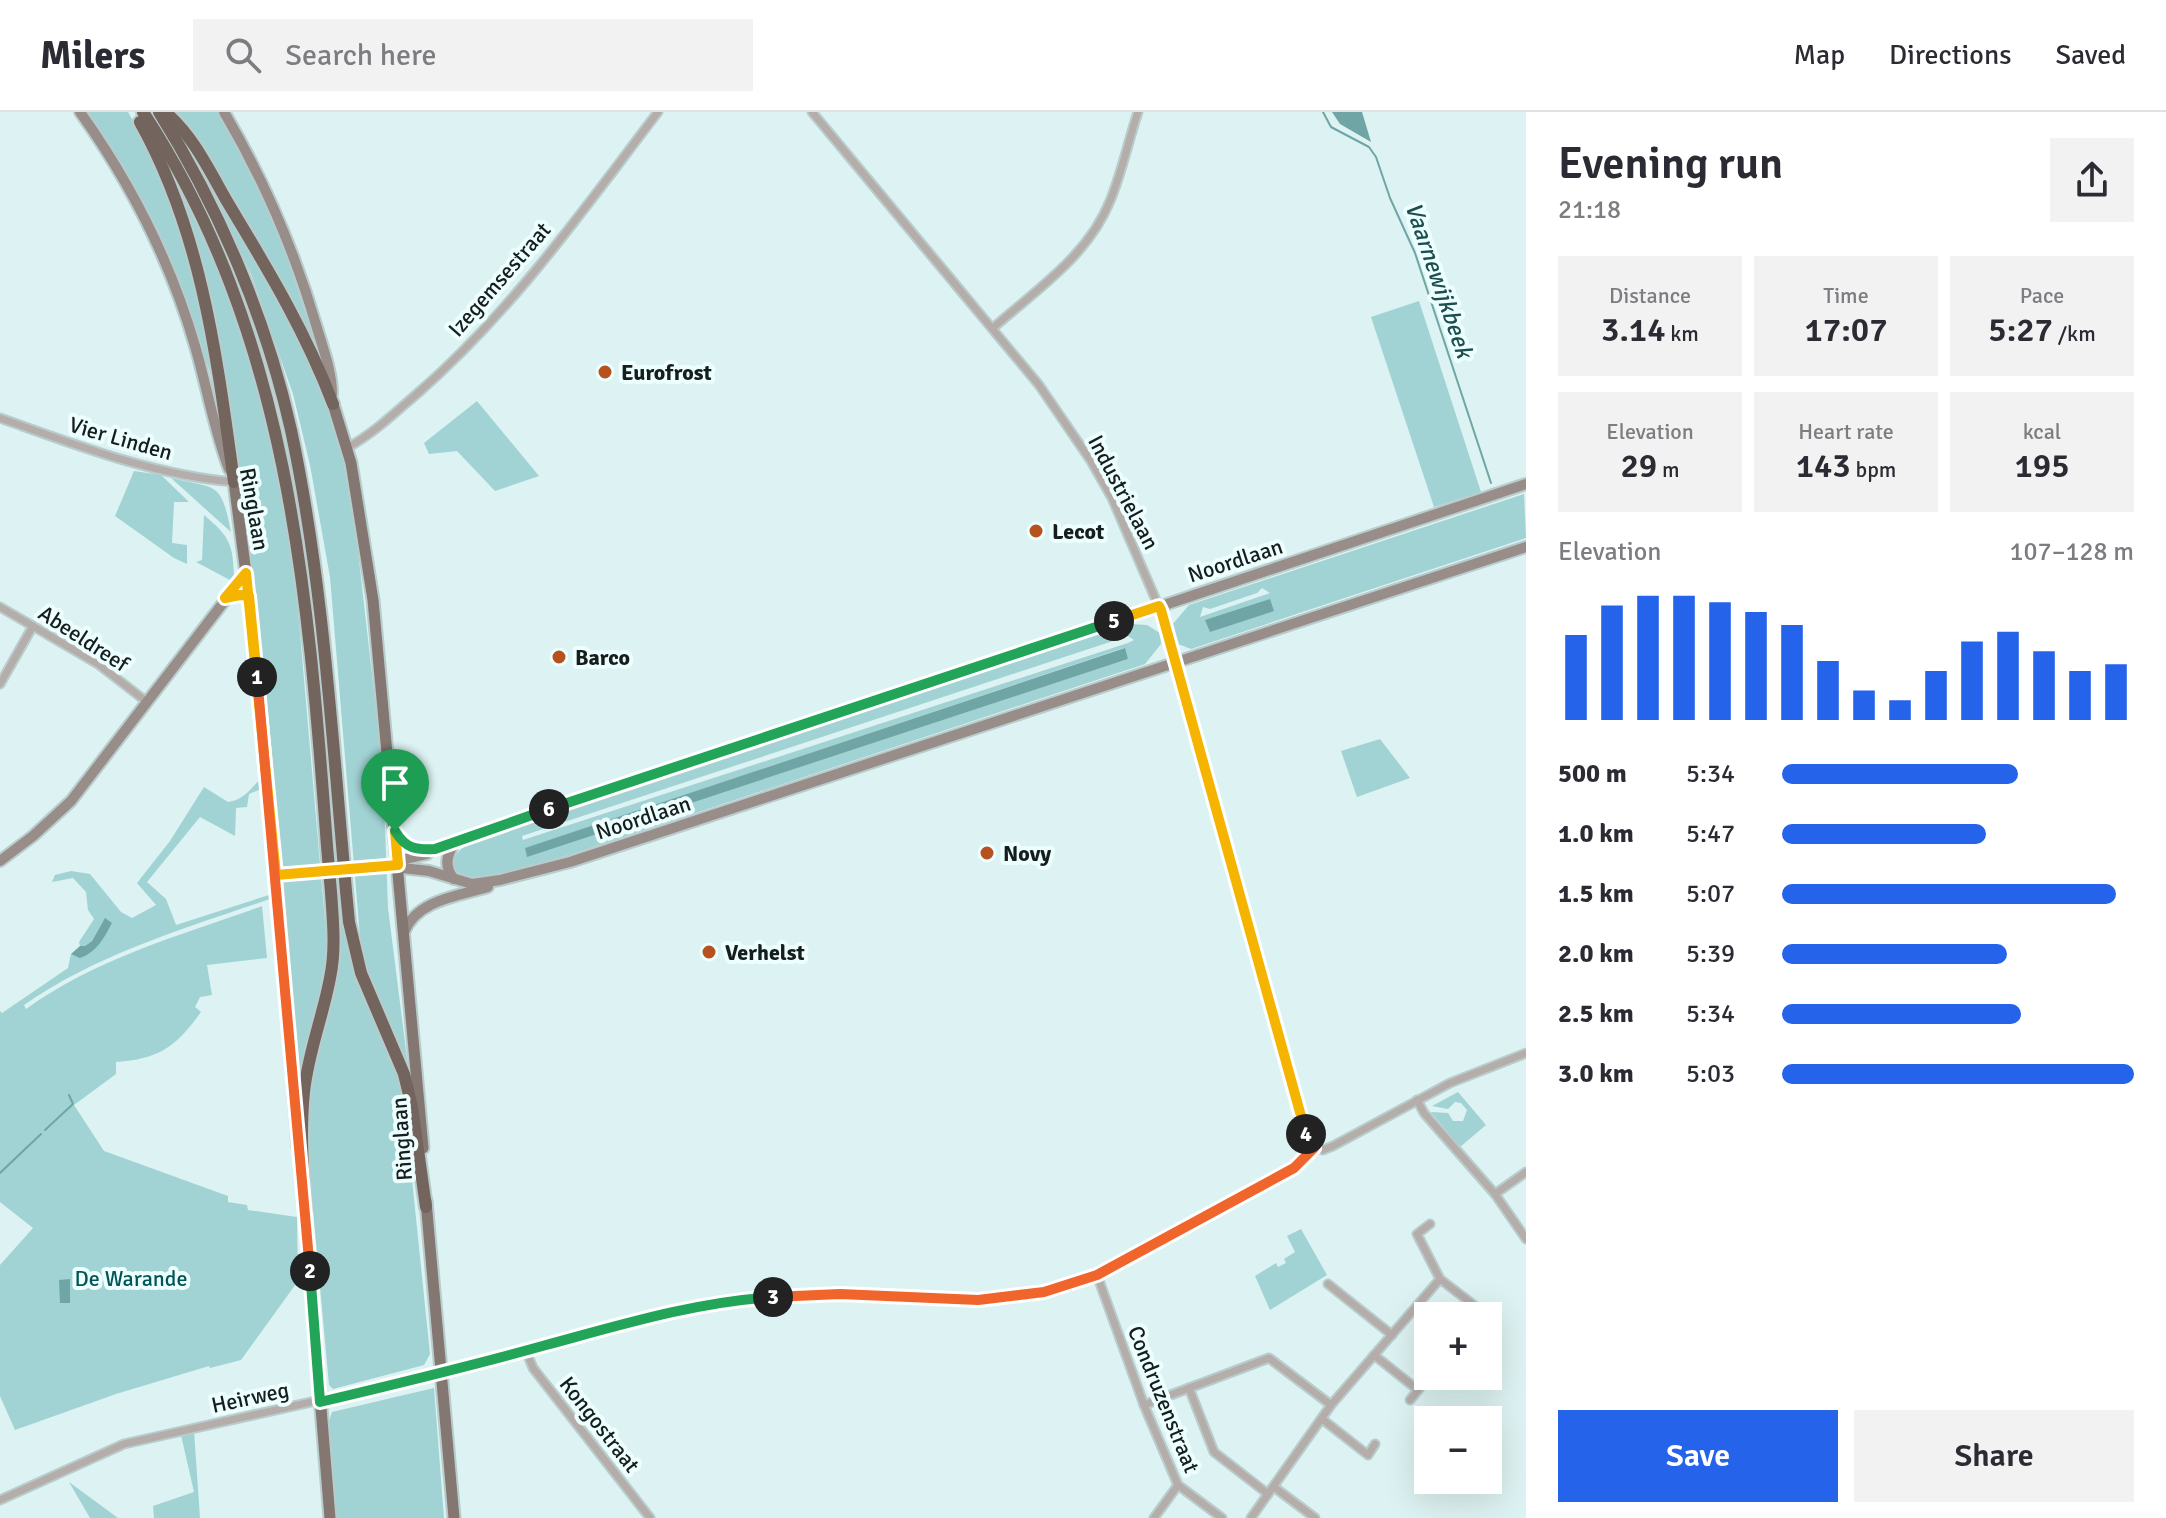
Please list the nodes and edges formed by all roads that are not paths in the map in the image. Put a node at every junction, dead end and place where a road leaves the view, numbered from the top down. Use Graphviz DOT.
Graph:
graph roads {
  1 [pos="80,112"];
  2 [pos="135,112"];
  3 [pos="143,112"];
  4 [pos="159,112"];
  5 [pos="165,112"];
  6 [pos="224,112"];
  7 [pos="658,112"];
  8 [pos="812,112"];
  9 [pos="1138,112"];
  10 [pos="993,328"];
  11 [pos="333,404"];
  12 [pos="0,418"];
  13 [pos="347,448"];
  14 [pos="234,482"];
  15 [pos="1526,484"];
  16 [pos="1526,547"];
  17 [pos="246,573"];
  18 [pos="249,596"];
  19 [pos="225,598"];
  20 [pos="1159,606"];
  21 [pos="0,607"];
  22 [pos="33,626"];
  23 [pos="1176,663"];
  24 [pos="0,684"];
  25 [pos="147,702"];
  26 [pos="395,831"];
  27 [pos="456,843"];
  28 [pos="435,849"];
  29 [pos="0,861"];
  30 [pos="398,865"];
  31 [pos="276,875"];
  32 [pos="500,880"];
  33 [pos="455,881"];
  34 [pos="403,934"];
  35 [pos="1526,1053"];
  36 [pos="1417,1100"];
  37 [pos="1314,1148"];
  38 [pos="1526,1172"];
  39 [pos="1495,1194"];
  40 [pos="426,1207"];
  41 [pos="305,1209"];
  42 [pos="1430,1224"];
  43 [pos="1526,1239"];
  44 [pos="1097,1275"];
  45 [pos="1440,1279"];
  46 [pos="1328,1284"];
  47 [pos="1482,1297"];
  48 [pos="1470,1302"];
  49 [pos="1478,1302"];
  50 [pos="1392,1335"];
  51 [pos="526,1351"];
  52 [pos="1374,1355"];
  53 [pos="440,1373"];
  54 [pos="1414,1387"];
  55 [pos="1189,1388"];
  56 [pos="1418,1390"];
  57 [pos="1410,1400"];
  58 [pos="320,1402"];
  59 [pos="1144,1405"];
  60 [pos="1331,1405"];
  61 [pos="1322,1419"];
  62 [pos="1375,1444"];
  63 [pos="1178,1485"];
  64 [pos="1271,1490"];
  65 [pos="0,1500"];
  66 [pos="330,1518"];
  67 [pos="454,1518"];
  68 [pos="650,1518"];
  69 [pos="1154,1518"];
  70 [pos="1222,1518"];
  71 [pos="1251,1518"];
  72 [pos="1315,1518"];
  1 -- 14 [label="street, Ringlaan"];
  2 -- 14 [label="highway"];
  3 -- 41 [label="highway, bridge"];
  4 -- 40 [label="highway, bridge"];
  5 -- 11 [label="highway"];
  6 -- 11 [label="street, Ringlaan"];
  7 -- 13 [label="street, Izegemsestraat"];
  8 -- 10 [label="street, Industrielaan"];
  9 -- 10 [label="street"];
  10 -- 20 [label="street, Industrielaan"];
  11 -- 13 [label="main road, Ringlaan"];
  12 -- 14 [label="street, Vier Linden"];
  13 -- 26 [label="main road, Ringlaan"];
  14 -- 17 [label="main road, Ringlaan"];
  15 -- 20 [label="street, Noordlaan"];
  16 -- 23 [label="street, Noordlaan"];
  17 -- 18 [label="main road, Ringlaan"];
  17 -- 19 [label="street"];
  18 -- 19 [label="street"];
  18 -- 31 [label="main road, Ringlaan"];
  19 -- 25 [label="street"];
  20 -- 23 [label="street, Industrielaan"];
  20 -- 27 [label="street, Noordlaan"];
  21 -- 22 [label="street, Abeeldreef"];
  22 -- 24 [label="street"];
  22 -- 25 [label="street, Abeeldreef"];
  23 -- 32 [label="street, Noordlaan"];
  23 -- 37 [label="street, Industrielaan"];
  25 -- 29 [label="street"];
  26 -- 28 [label="street"];
  26 -- 30 [label="main road, Ringlaan"];
  27 -- 28 [label="street, Noordlaan"];
  27 -- 33 [label="street"];
  28 -- 30 [label="street, Noordlaan"];
  30 -- 31 [label="street, Noordlaan"];
  30 -- 33 [label="street, Noordlaan"];
  30 -- 34 [label="main road, Ringlaan"];
  31 -- 41 [label="main road, Ringlaan"];
  32 -- 33 [label="street, Noordlaan"];
  32 -- 34 [label="street, Noordlaan"];
  34 -- 40 [label="main road, Ringlaan"];
  35 -- 36 [label="street, Heirweg"];
  36 -- 37 [label="street, Heirweg"];
  36 -- 39 [label="street"];
  37 -- 44 [label="street, Heirweg"];
  38 -- 39 [label="street"];
  39 -- 43 [label="street"];
  40 -- 53 [label="main road, Ringlaan"];
  41 -- 58 [label="main road, Ringlaan"];
  42 -- 45 [label="street"];
  44 -- 51 [label="street, Heirweg"];
  44 -- 59 [label="street, Condruzenstraat"];
  45 -- 48 [label="street"];
  45 -- 50 [label="street"];
  46 -- 50 [label="street"];
  47 -- 49 [label="street"];
  50 -- 52 [label="street"];
  51 -- 53 [label="street, Heirweg"];
  51 -- 68 [label="street, Kongostraat"];
  52 -- 54 [label="street"];
  52 -- 60 [label="street"];
  53 -- 58 [label="street, Heirweg"];
  53 -- 67 [label="main road, Ringlaan"];
  55 -- 59 [label="street"];
  55 -- 60 [label="street"];
  55 -- 64 [label="street"];
  56 -- 57 [label="street"];
  58 -- 65 [label="street, Heirweg"];
  58 -- 66 [label="main road, Ringlaan"];
  59 -- 63 [label="street, Condruzenstraat"];
  60 -- 61 [label="street"];
  61 -- 62 [label="street"];
  61 -- 64 [label="street"];
  63 -- 69 [label="street"];
  63 -- 70 [label="street, Condruzenstraat"];
  64 -- 71 [label="street"];
  64 -- 72 [label="street"];
}
